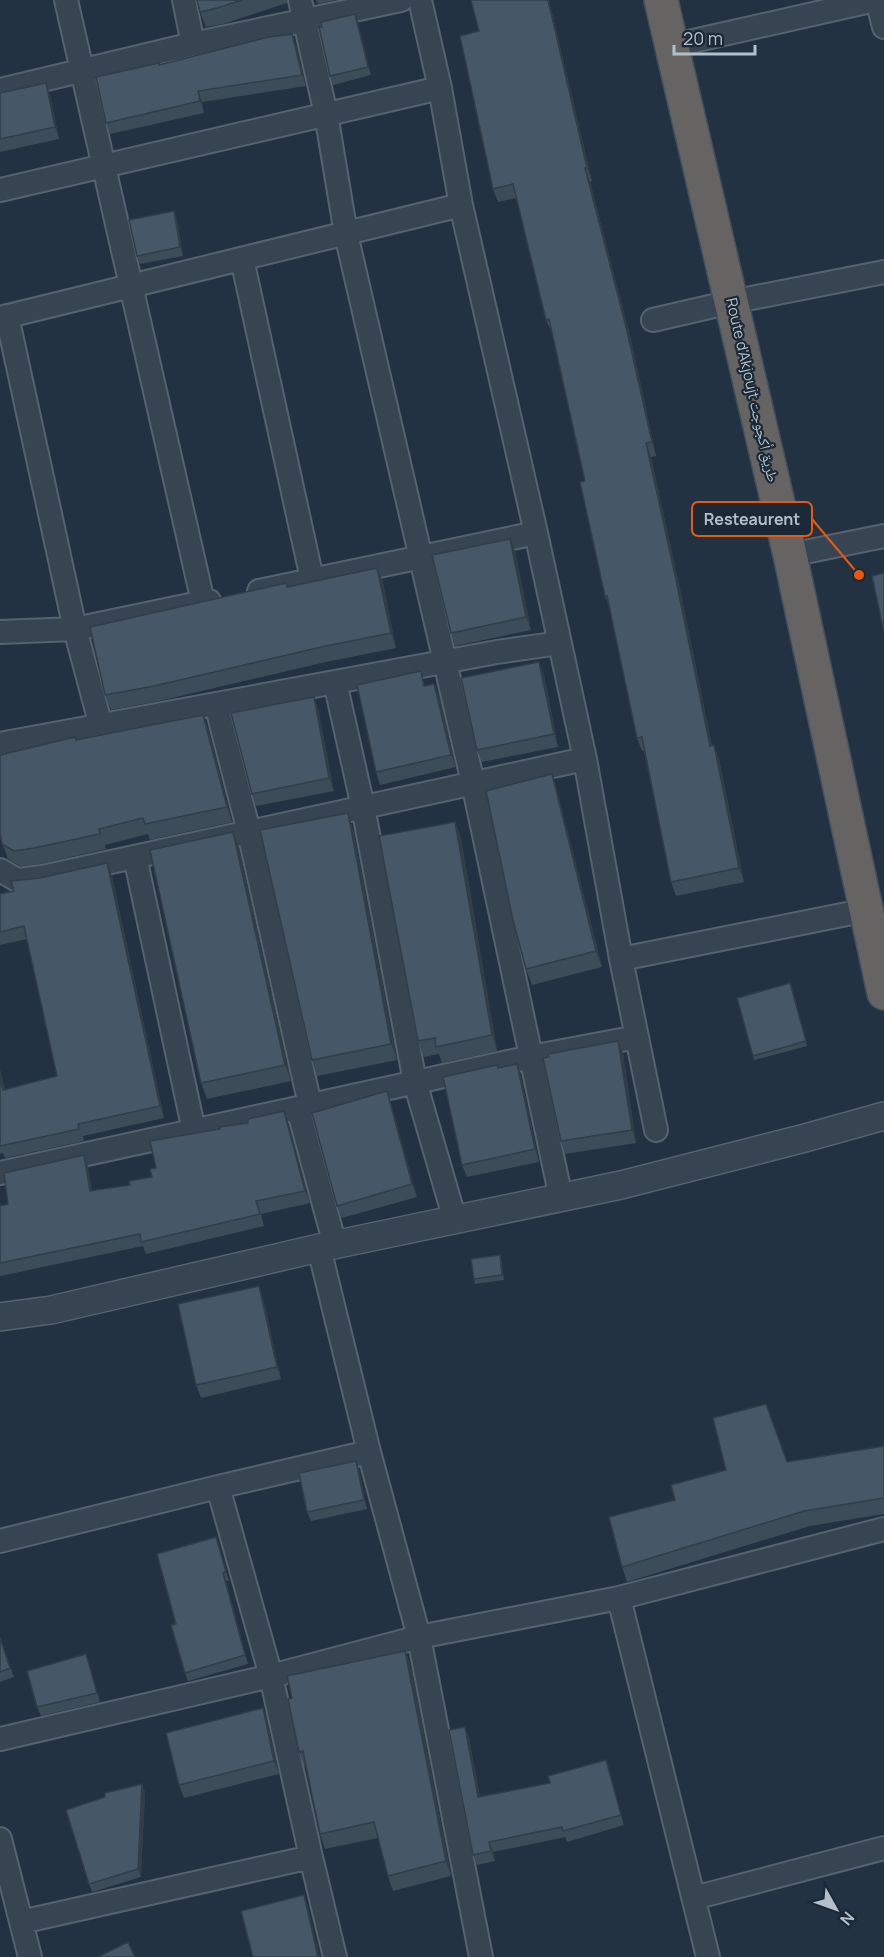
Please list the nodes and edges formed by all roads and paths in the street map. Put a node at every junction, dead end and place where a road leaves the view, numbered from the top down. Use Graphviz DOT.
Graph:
graph roads {
  1 [pos="66,0"];
  2 [pos="184,0"];
  3 [pos="400,0"];
  4 [pos="420,0"];
  5 [pos="661,0"];
  6 [pos="876,0"];
  7 [pos="302,10"];
  8 [pos="884,27"];
  9 [pos="193,44"];
  10 [pos="671,46"];
  11 [pos="81,70"];
  12 [pos="440,88"];
  13 [pos="0,90"];
  14 [pos="326,114"];
  15 [pos="104,166"];
  16 [pos="0,190"];
  17 [pos="461,205"];
  18 [pos="346,234"];
  19 [pos="242,259"];
  20 [pos="884,272"];
  21 [pos="131,286"];
  22 [pos="731,302"];
  23 [pos="3,317"];
  24 [pos="653,320"];
  25 [pos="536,533"];
  26 [pos="884,536"];
  27 [pos="790,555"];
  28 [pos="421,557"];
  29 [pos="312,579"];
  30 [pos="221,598"];
  31 [pos="75,629"];
  32 [pos="0,632"];
  33 [pos="560,643"];
  34 [pos="446,661"];
  35 [pos="335,682"];
  36 [pos="216,704"];
  37 [pos="101,726"];
  38 [pos="0,744"];
  39 [pos="585,759"];
  40 [pos="473,783"];
  41 [pos="363,807"];
  42 [pos="249,832"];
  43 [pos="135,857"];
  44 [pos="0,870"];
  45 [pos="867,910"];
  46 [pos="621,959"];
  47 [pos="884,993"];
  48 [pos="637,1037"];
  49 [pos="531,1057"];
  50 [pos="415,1082"];
  51 [pos="304,1107"];
  52 [pos="884,1116"];
  53 [pos="656,1130"];
  54 [pos="194,1131"];
  55 [pos="0,1173"];
  56 [pos="561,1198"];
  57 [pos="455,1220"];
  58 [pos="327,1246"];
  59 [pos="0,1317"];
  60 [pos="369,1452"];
  61 [pos="218,1487"];
  62 [pos="884,1529"];
  63 [pos="0,1541"];
  64 [pos="618,1598"];
  65 [pos="419,1637"];
  66 [pos="271,1676"];
  67 [pos="0,1739"];
  68 [pos="0,1839"];
  69 [pos="884,1848"];
  70 [pos="310,1857"];
  71 [pos="694,1898"];
  72 [pos="21,1922"];
  73 [pos="30,1957"];
  74 [pos="335,1957"];
  75 [pos="481,1957"];
  76 [pos="708,1957"];
  1 -- 11 [label="street"];
  2 -- 9 [label="street"];
  3 -- 7 [label="street"];
  4 -- 12 [label="street"];
  5 -- 10 [label="highway, Route d'Akjoujt طريق أكجوجت"];
  6 -- 8 [label="street"];
  6 -- 10 [label="street"];
  7 -- 9 [label="street"];
  7 -- 14 [label="street"];
  9 -- 11 [label="street"];
  10 -- 22 [label="highway, Route d'Akjoujt طريق أكجوجت"];
  11 -- 13 [label="street"];
  11 -- 15 [label="street"];
  12 -- 14 [label="street"];
  12 -- 17 [label="street"];
  14 -- 15 [label="street"];
  14 -- 18 [label="street"];
  15 -- 16 [label="street"];
  15 -- 21 [label="street"];
  17 -- 18 [label="street"];
  17 -- 25 [label="street"];
  18 -- 19 [label="street"];
  18 -- 28 [label="street"];
  19 -- 21 [label="street"];
  19 -- 29 [label="street"];
  20 -- 22 [label="street"];
  21 -- 23 [label="street"];
  21 -- 30 [label="street"];
  22 -- 24 [label="street"];
  22 -- 27 [label="highway, Route d'Akjoujt طريق أكجوجت"];
  23 -- 31 [label="street"];
  25 -- 28 [label="street"];
  25 -- 33 [label="street"];
  26 -- 27 [label="street"];
  27 -- 45 [label="highway, Route d'Akjoujt طريق أكجوجت"];
  28 -- 29 [label="street"];
  28 -- 34 [label="street"];
  29 -- 30 [label="street"];
  30 -- 31 [label="street"];
  31 -- 32 [label="street"];
  31 -- 37 [label="street"];
  33 -- 34 [label="street"];
  33 -- 39 [label="street"];
  34 -- 35 [label="street"];
  34 -- 40 [label="street"];
  35 -- 36 [label="street"];
  35 -- 41 [label="street"];
  36 -- 37 [label="street"];
  36 -- 42 [label="street"];
  37 -- 38 [label="street"];
  39 -- 40 [label="street"];
  39 -- 46 [label="street"];
  40 -- 41 [label="street"];
  40 -- 49 [label="street"];
  41 -- 42 [label="street"];
  41 -- 50 [label="street"];
  42 -- 43 [label="street"];
  42 -- 51 [label="street"];
  43 -- 44 [label="street"];
  43 -- 54 [label="street"];
  45 -- 46 [label="street"];
  45 -- 47 [label="highway, Route d'Akjoujt طريق أكجوجت"];
  46 -- 48 [label="street"];
  48 -- 49 [label="street"];
  48 -- 53 [label="street"];
  49 -- 50 [label="street"];
  49 -- 56 [label="street"];
  50 -- 51 [label="street"];
  50 -- 57 [label="street"];
  51 -- 54 [label="street"];
  51 -- 58 [label="street"];
  52 -- 56 [label="street"];
  54 -- 55 [label="street"];
  56 -- 57 [label="street"];
  57 -- 58 [label="street"];
  58 -- 59 [label="street"];
  58 -- 60 [label="street"];
  60 -- 61 [label="street"];
  60 -- 65 [label="street"];
  61 -- 63 [label="street"];
  61 -- 66 [label="street"];
  62 -- 64 [label="street"];
  64 -- 65 [label="street"];
  64 -- 71 [label="street"];
  65 -- 66 [label="street"];
  65 -- 75 [label="street"];
  66 -- 67 [label="street"];
  66 -- 70 [label="street"];
  68 -- 72 [label="street"];
  69 -- 71 [label="street"];
  70 -- 72 [label="street"];
  70 -- 74 [label="street"];
  71 -- 76 [label="street"];
  72 -- 73 [label="street"];
}
